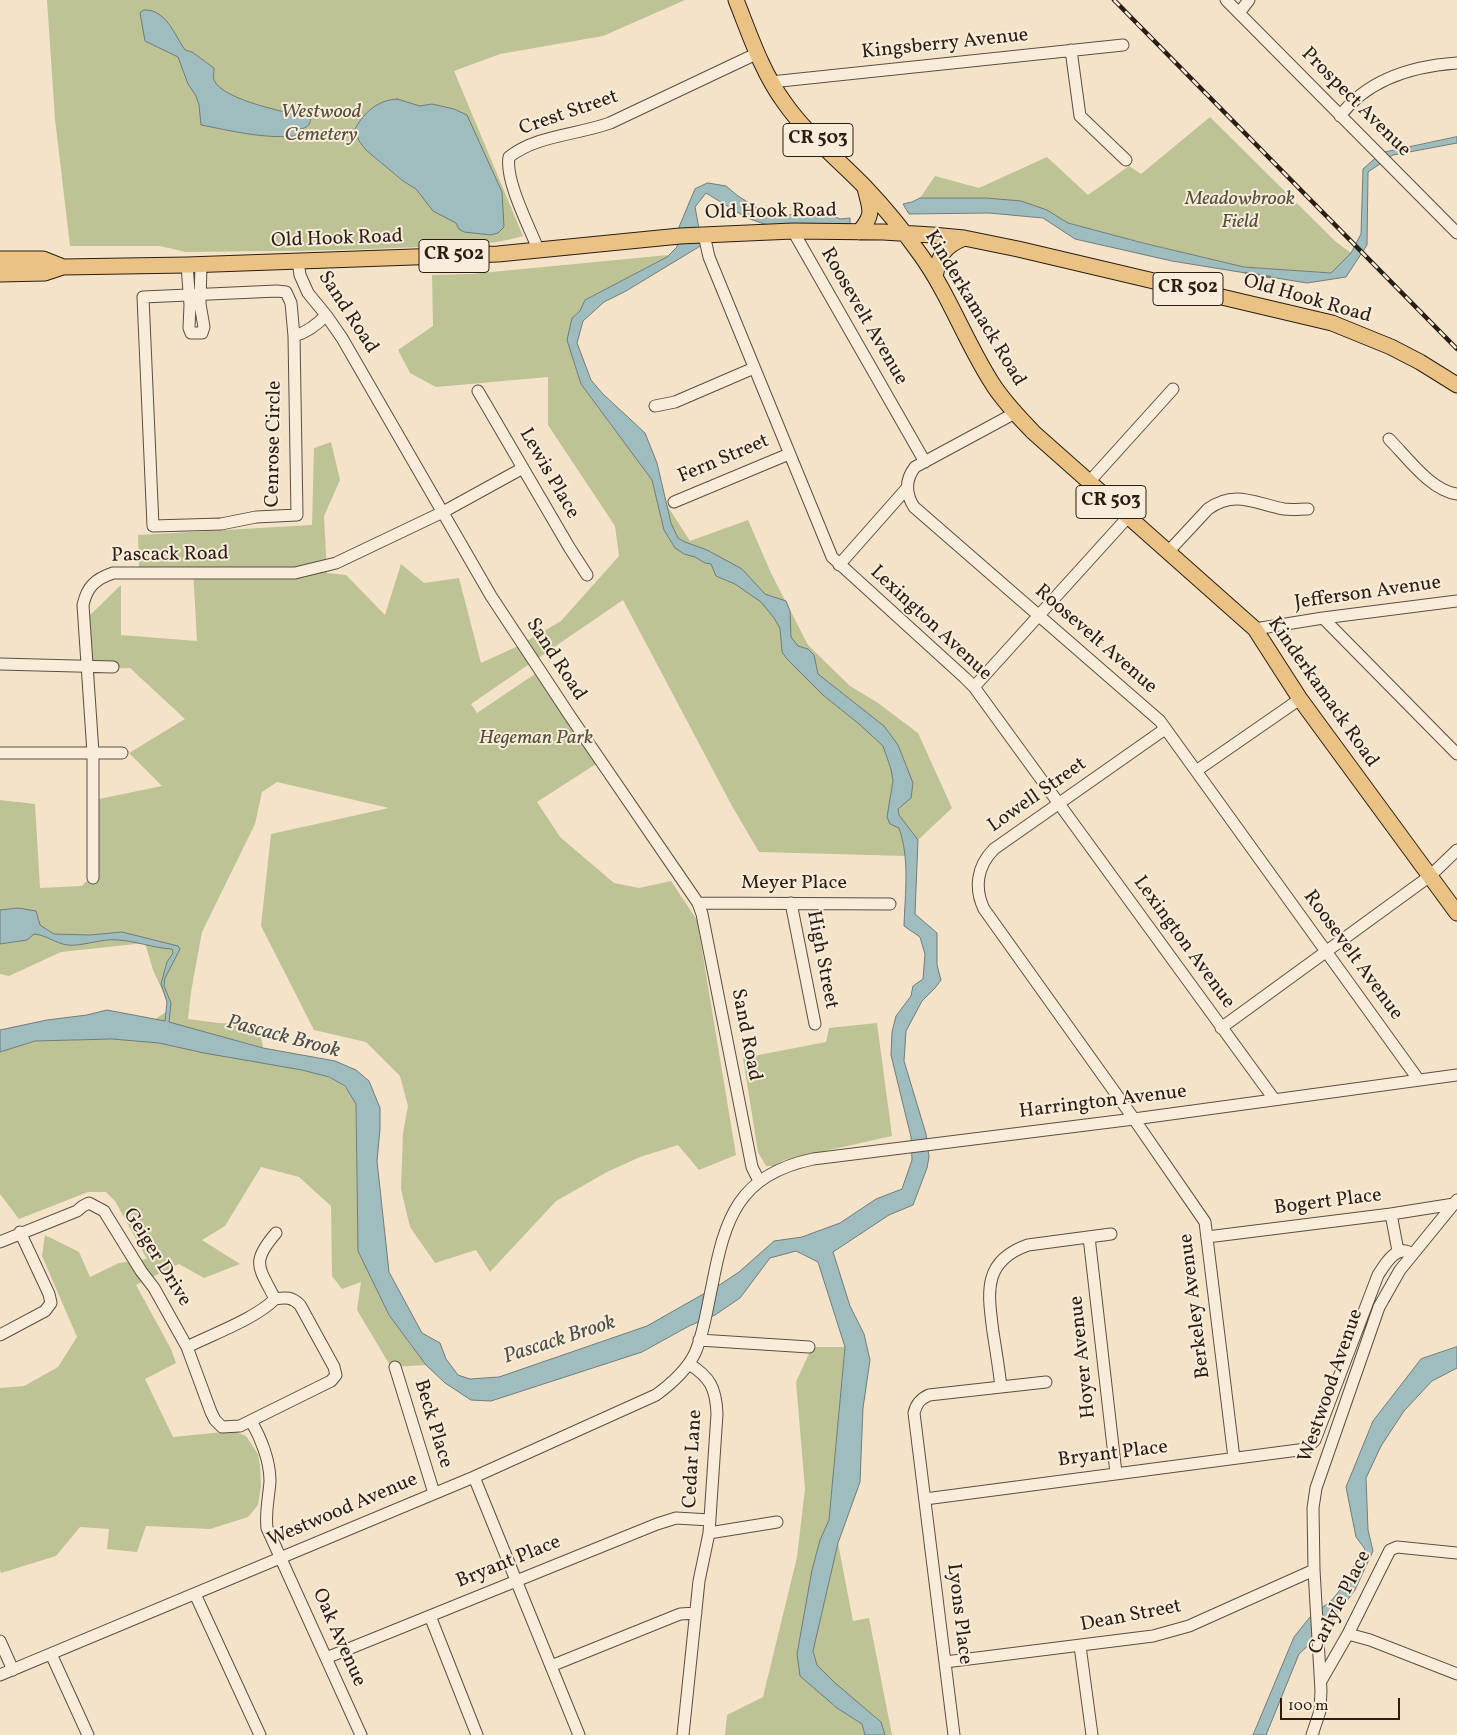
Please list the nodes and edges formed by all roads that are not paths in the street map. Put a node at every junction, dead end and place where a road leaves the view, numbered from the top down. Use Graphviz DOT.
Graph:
graph roads {
  1 [pos="736,0"];
  2 [pos="1226,0"];
  3 [pos="1249,0"];
  4 [pos="1239,13"];
  5 [pos="1123,45"];
  6 [pos="1071,50"];
  7 [pos="758,53"];
  8 [pos="1457,63"];
  9 [pos="771,82"];
  10 [pos="1340,116"];
  11 [pos="1126,160"];
  12 [pos="864,186"];
  13 [pos="793,231"];
  14 [pos="859,232"];
  15 [pos="905,233"];
  16 [pos="1457,233"];
  17 [pos="704,235"];
  18 [pos="964,238"];
  19 [pos="538,249"];
  20 [pos="0,259"];
  21 [pos="298,261"];
  22 [pos="194,264"];
  23 [pos="63,266"];
  24 [pos="0,274"];
  25 [pos="935,277"];
  26 [pos="195,294"];
  27 [pos="326,315"];
  28 [pos="294,336"];
  29 [pos="754,368"];
  30 [pos="1457,385"];
  31 [pos="1173,388"];
  32 [pos="478,391"];
  33 [pos="655,406"];
  34 [pos="1015,414"];
  35 [pos="1389,439"];
  36 [pos="789,454"];
  37 [pos="925,462"];
  38 [pos="523,468"];
  39 [pos="1089,482"];
  40 [pos="907,488"];
  41 [pos="1457,494"];
  42 [pos="674,502"];
  43 [pos="1308,509"];
  44 [pos="442,512"];
  45 [pos="1128,517"];
  46 [pos="1168,552"];
  47 [pos="839,565"];
  48 [pos="587,575"];
  49 [pos="1457,601"];
  50 [pos="1038,616"];
  51 [pos="1323,618"];
  52 [pos="1255,630"];
  53 [pos="0,664"];
  54 [pos="113,666"];
  55 [pos="87,667"];
  56 [pos="974,687"];
  57 [pos="1300,699"];
  58 [pos="1165,729"];
  59 [pos="93,752"];
  60 [pos="0,753"];
  61 [pos="122,753"];
  62 [pos="1457,754"];
  63 [pos="1196,771"];
  64 [pos="1058,804"];
  65 [pos="1457,850"];
  66 [pos="1430,876"];
  67 [pos="93,878"];
  68 [pos="698,903"];
  69 [pos="790,903"];
  70 [pos="890,904"];
  71 [pos="1457,913"];
  72 [pos="990,918"];
  73 [pos="1326,952"];
  74 [pos="815,1024"];
  75 [pos="1221,1028"];
  76 [pos="1457,1074"];
  77 [pos="1418,1079"];
  78 [pos="1274,1099"];
  79 [pos="1134,1119"];
  80 [pos="759,1181"];
  81 [pos="1455,1202"];
  82 [pos="1391,1214"];
  83 [pos="20,1232"];
  84 [pos="276,1232"];
  85 [pos="1111,1234"];
  86 [pos="1089,1237"];
  87 [pos="1207,1237"];
  88 [pos="0,1242"];
  89 [pos="1398,1251"];
  90 [pos="1412,1254"];
  91 [pos="275,1298"];
  92 [pos="0,1335"];
  93 [pos="700,1340"];
  94 [pos="187,1347"];
  95 [pos="809,1347"];
  96 [pos="689,1364"];
  97 [pos="395,1368"];
  98 [pos="1046,1382"];
  99 [pos="1001,1387"];
  100 [pos="251,1421"];
  101 [pos="1234,1458"];
  102 [pos="1116,1473"];
  103 [pos="474,1477"];
  104 [pos="434,1493"];
  105 [pos="925,1499"];
  106 [pos="710,1520"];
  107 [pos="777,1522"];
  108 [pos="709,1533"];
  109 [pos="1457,1553"];
  110 [pos="280,1557"];
  111 [pos="1314,1570"];
  112 [pos="515,1581"];
  113 [pos="195,1594"];
  114 [pos="696,1613"];
  115 [pos="430,1616"];
  116 [pos="1348,1634"];
  117 [pos="0,1640"];
  118 [pos="1080,1646"];
  119 [pos="52,1654"];
  120 [pos="326,1658"];
  121 [pos="945,1662"];
  122 [pos="552,1666"];
  123 [pos="13,1670"];
  124 [pos="1457,1674"];
  125 [pos="0,1675"];
  126 [pos="1320,1681"];
  127 [pos="88,1735"];
  128 [pos="260,1735"];
  129 [pos="361,1735"];
  130 [pos="477,1735"];
  131 [pos="579,1735"];
  132 [pos="683,1735"];
  133 [pos="954,1735"];
  134 [pos="1092,1735"];
  135 [pos="1312,1735"];
  1 -- 7 [label="main road, Kinderkamack Road / CR 503"];
  2 -- 4 [label="street, Prospect Avenue"];
  3 -- 4 [label="street"];
  4 -- 10 [label="street, Prospect Avenue"];
  5 -- 6 [label="street, Kingsberry Avenue"];
  6 -- 9 [label="street, Kingsberry Avenue"];
  6 -- 11 [label="street"];
  7 -- 9 [label="main road, Kinderkamack Road / CR 503"];
  7 -- 19 [label="street, Crest Street"];
  8 -- 10 [label="street"];
  9 -- 12 [label="main road, Kinderkamack Road / CR 503"];
  10 -- 16 [label="street, Prospect Avenue"];
  12 -- 14 [label="main road"];
  12 -- 15 [label="main road, Kinderkamack Road / CR 503"];
  13 -- 14 [label="main road, Old Hook Road / CR 502"];
  13 -- 17 [label="main road, Old Hook Road / CR 502"];
  13 -- 37 [label="street, Roosevelt Avenue"];
  14 -- 15 [label="main road, Old Hook Road / CR 502"];
  15 -- 18 [label="main road, Old Hook Road / CR 502"];
  15 -- 25 [label="main road, Kinderkamack Road / CR 503"];
  17 -- 19 [label="main road, Old Hook Road / CR 502"];
  17 -- 29 [label="street, Lexington Avenue"];
  18 -- 25 [label="main road"];
  18 -- 30 [label="main road, Old Hook Road / CR 502"];
  19 -- 21 [label="main road, Old Hook Road / CR 502"];
  20 -- 23 [label="main road, Old Hook Road / CR 502"];
  21 -- 22 [label="main road, Old Hook Road / CR 502"];
  21 -- 27 [label="street, Sand Road"];
  22 -- 23 [label="main road, Old Hook Road / CR 502"];
  22 -- 26 [label="street"];
  23 -- 24 [label="main road, Old Hook Road / CR 502"];
  25 -- 34 [label="main road, Kinderkamack Road / CR 503"];
  26 -- 28 [label="street, Cenrose Circle"];
  26 -- 28 [label="street, Cenrose Circle"];
  27 -- 28 [label="street"];
  27 -- 44 [label="street, Sand Road"];
  29 -- 33 [label="street"];
  29 -- 36 [label="street, Lexington Avenue"];
  31 -- 39 [label="street"];
  32 -- 38 [label="street, Lewis Place"];
  34 -- 37 [label="street"];
  34 -- 39 [label="main road, Kinderkamack Road / CR 503"];
  35 -- 41 [label="street"];
  36 -- 42 [label="street, Fern Street"];
  36 -- 47 [label="street, Lexington Avenue"];
  37 -- 40 [label="street"];
  38 -- 44 [label="street, Pascack Road"];
  38 -- 48 [label="street, Lewis Place"];
  39 -- 45 [label="main road, Kinderkamack Road / CR 503"];
  40 -- 47 [label="street"];
  40 -- 50 [label="street, Roosevelt Avenue"];
  43 -- 46 [label="street"];
  44 -- 55 [label="street, Pascack Road"];
  44 -- 68 [label="street, Sand Road"];
  45 -- 46 [label="main road, Kinderkamack Road / CR 503"];
  45 -- 50 [label="street"];
  46 -- 52 [label="main road, Kinderkamack Road / CR 503"];
  47 -- 56 [label="street, Lexington Avenue"];
  49 -- 51 [label="street, Jefferson Avenue"];
  50 -- 56 [label="street"];
  50 -- 58 [label="street, Roosevelt Avenue"];
  51 -- 52 [label="street, Jefferson Avenue"];
  51 -- 62 [label="street"];
  52 -- 57 [label="main road, Kinderkamack Road / CR 503"];
  53 -- 55 [label="street"];
  54 -- 55 [label="street"];
  55 -- 59 [label="street, Pascack Road"];
  56 -- 64 [label="street, Lexington Avenue"];
  57 -- 63 [label="street"];
  57 -- 66 [label="main road, Kinderkamack Road / CR 503"];
  58 -- 63 [label="street, Roosevelt Avenue"];
  58 -- 64 [label="street, Lowell Street"];
  59 -- 60 [label="street"];
  59 -- 61 [label="street"];
  59 -- 67 [label="street, Pascack Road"];
  63 -- 73 [label="street, Roosevelt Avenue"];
  64 -- 72 [label="street, Lowell Street"];
  64 -- 75 [label="street, Lexington Avenue"];
  65 -- 66 [label="street"];
  66 -- 71 [label="main road, Kinderkamack Road / CR 503"];
  66 -- 73 [label="street"];
  68 -- 69 [label="street, Meyer Place"];
  68 -- 80 [label="street, Sand Road"];
  69 -- 70 [label="street, Meyer Place"];
  69 -- 74 [label="street, High Street"];
  72 -- 79 [label="street, Berkeley Avenue"];
  73 -- 75 [label="street"];
  73 -- 77 [label="street, Roosevelt Avenue"];
  75 -- 78 [label="street, Lexington Avenue"];
  76 -- 77 [label="street, Harrington Avenue"];
  77 -- 78 [label="street, Harrington Avenue"];
  78 -- 79 [label="street, Harrington Avenue"];
  79 -- 80 [label="street, Harrington Avenue"];
  79 -- 87 [label="street, Berkeley Avenue"];
  80 -- 93 [label="street"];
  81 -- 82 [label="street, Bogert Place"];
  81 -- 90 [label="street, Westwood Avenue"];
  82 -- 87 [label="street, Bogert Place"];
  82 -- 89 [label="street"];
  83 -- 88 [label="street, Geiger Drive"];
  83 -- 92 [label="street"];
  83 -- 94 [label="street, Geiger Drive"];
  84 -- 91 [label="street"];
  85 -- 86 [label="street"];
  86 -- 99 [label="street"];
  86 -- 102 [label="street, Hoyer Avenue"];
  87 -- 101 [label="street, Berkeley Avenue"];
  89 -- 90 [label="street"];
  89 -- 101 [label="street, Bryant Place"];
  90 -- 111 [label="street, Westwood Avenue"];
  91 -- 94 [label="street"];
  91 -- 100 [label="street, Geiger Drive"];
  93 -- 95 [label="street"];
  93 -- 96 [label="street"];
  94 -- 100 [label="street, Geiger Drive"];
  96 -- 103 [label="street, Westwood Avenue"];
  96 -- 106 [label="street, Cedar Lane"];
  97 -- 104 [label="street, Beck Place"];
  98 -- 99 [label="street, Lyons Place"];
  99 -- 105 [label="street, Lyons Place"];
  100 -- 110 [label="street, Oak Avenue"];
  101 -- 102 [label="street, Bryant Place"];
  102 -- 105 [label="street, Bryant Place"];
  103 -- 104 [label="street, Westwood Avenue"];
  103 -- 112 [label="street"];
  104 -- 110 [label="street, Westwood Avenue"];
  105 -- 121 [label="street, Lyons Place"];
  106 -- 108 [label="street, Cedar Lane"];
  106 -- 112 [label="street, Bryant Place"];
  107 -- 108 [label="street"];
  108 -- 114 [label="street, Cedar Lane"];
  109 -- 116 [label="street, Carlyle Place"];
  110 -- 113 [label="street, Westwood Avenue"];
  110 -- 120 [label="street, Oak Avenue"];
  111 -- 118 [label="street, Dean Street"];
  111 -- 126 [label="street, Westwood Avenue"];
  112 -- 115 [label="street, Bryant Place"];
  112 -- 122 [label="street"];
  113 -- 119 [label="street, Westwood Avenue"];
  113 -- 128 [label="street"];
  114 -- 122 [label="street"];
  114 -- 132 [label="street, Cedar Lane"];
  115 -- 120 [label="street, Bryant Place"];
  115 -- 130 [label="street"];
  116 -- 124 [label="street"];
  116 -- 126 [label="street, Carlyle Place"];
  117 -- 123 [label="street"];
  118 -- 121 [label="street, Dean Street"];
  118 -- 134 [label="street"];
  119 -- 123 [label="street, Westwood Avenue"];
  119 -- 127 [label="street"];
  120 -- 129 [label="street, Oak Avenue"];
  121 -- 133 [label="street, Lyons Place"];
  122 -- 131 [label="street"];
  123 -- 125 [label="street, Westwood Avenue"];
  126 -- 135 [label="street, Westwood Avenue"];
}
